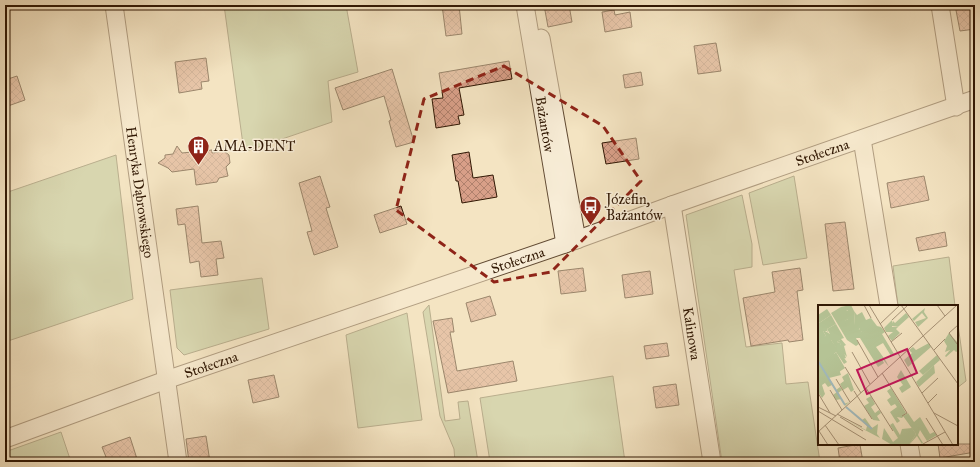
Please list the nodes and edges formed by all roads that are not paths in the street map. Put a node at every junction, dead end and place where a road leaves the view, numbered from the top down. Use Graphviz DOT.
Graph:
graph roads {
  1 [pos="114,5"];
  2 [pos="525,5"];
  3 [pos="534,5"];
  4 [pos="940,5"];
  5 [pos="975,99"];
  6 [pos="956,107"];
  7 [pos="862,139"];
  8 [pos="672,205"];
  9 [pos="571,242"];
  10 [pos="889,305"];
  11 [pos="166,380"];
  12 [pos="5,439"];
  13 [pos="909,445"];
  14 [pos="178,462"];
  15 [pos="712,462"];
  16 [pos="912,462"];
  1 -- 11 [label="street, Henryka Dąbrowskiego"];
  2 -- 9 [label="street, Bażantów"];
  3 -- 9 [label="street"];
  4 -- 6 [label="street"];
  5 -- 6 [label="street, Stołeczna"];
  6 -- 7 [label="street, Stołeczna"];
  7 -- 8 [label="street, Stołeczna"];
  7 -- 10 [label="street"];
  8 -- 9 [label="street, Stołeczna"];
  8 -- 15 [label="street, Kalinowa"];
  9 -- 11 [label="street, Stołeczna"];
  11 -- 12 [label="street, Stołeczna"];
  11 -- 14 [label="street, Henryka Dąbrowskiego"];
  13 -- 16 [label="street"];
}
